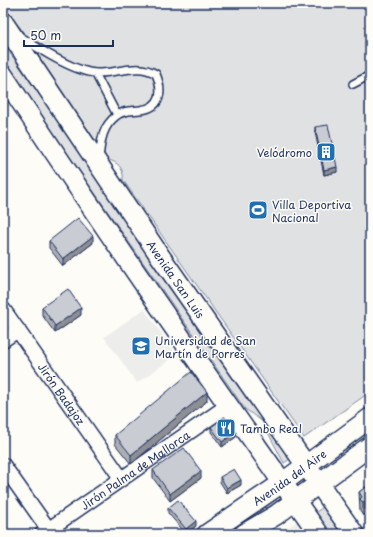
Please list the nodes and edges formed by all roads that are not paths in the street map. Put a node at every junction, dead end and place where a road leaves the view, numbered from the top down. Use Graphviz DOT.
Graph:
graph roads {
  1 [pos="6,26"];
  2 [pos="95,73"];
  3 [pos="3,75"];
  4 [pos="370,76"];
  5 [pos="353,84"];
  6 [pos="117,115"];
  7 [pos="98,164"];
  8 [pos="3,309"];
  9 [pos="18,330"];
  10 [pos="3,340"];
  11 [pos="227,406"];
  12 [pos="370,418"];
  13 [pos="370,446"];
  14 [pos="3,465"];
  15 [pos="306,465"];
  16 [pos="121,478"];
  17 [pos="282,483"];
  18 [pos="319,484"];
  19 [pos="296,501"];
  20 [pos="45,532"];
  21 [pos="208,534"];
  22 [pos="244,534"];
  23 [pos="319,534"];
  24 [pos="354,534"];
  1 -- 2 [label="lane"];
  1 -- 7 [label="main road, Avenida San Luis"];
  2 -- 6 [label="lane"];
  2 -- 6 [label="lane"];
  3 -- 11 [label="main road"];
  4 -- 5 [label="lane"];
  6 -- 7 [label="lane"];
  7 -- 15 [label="main road, Avenida San Luis"];
  8 -- 9 [label="street, Jirón Badajoz"];
  9 -- 10 [label="street"];
  9 -- 16 [label="street, Jirón Badajoz"];
  11 -- 16 [label="street, Jirón Palma de Mallorca"];
  11 -- 17 [label="main road"];
  12 -- 15 [label="main road, Avenida del Aire"];
  13 -- 18 [label="main road, Avenida del Aire"];
  14 -- 20 [label="street"];
  15 -- 17 [label="main road, Avenida del Aire"];
  15 -- 18 [label="main road, Avenida San Luis"];
  16 -- 20 [label="street, Jirón Palma de Mallorca"];
  17 -- 19 [label="main road"];
  17 -- 21 [label="main road, Avenida del Aire"];
  18 -- 19 [label="main road, Avenida del Aire"];
  18 -- 24 [label="main road, Avenida San Luis"];
  19 -- 22 [label="main road, Avenida del Aire"];
  19 -- 23 [label="main road"];
}
